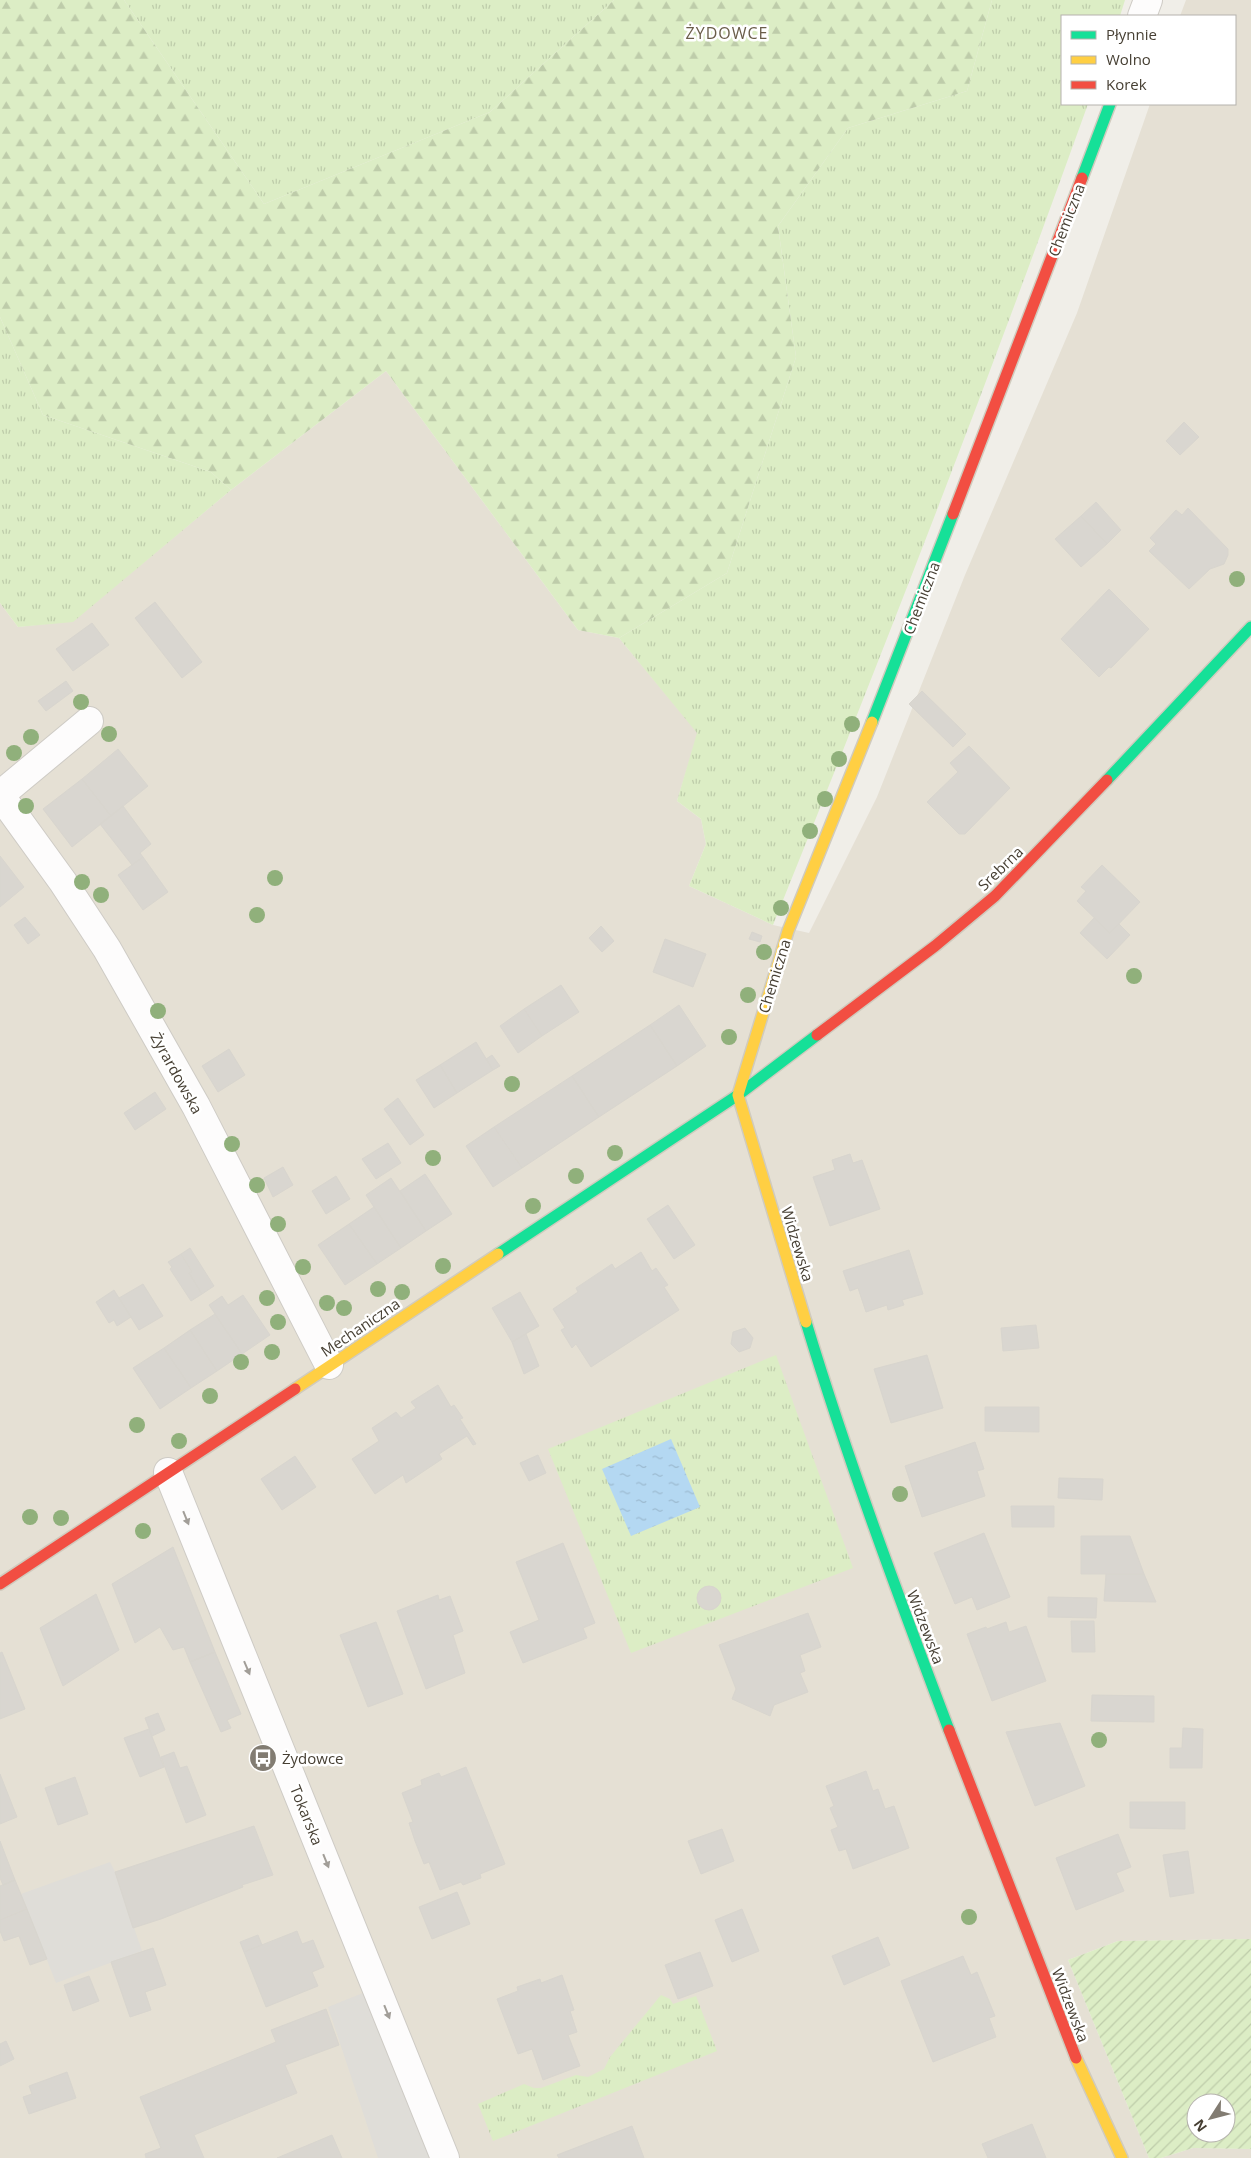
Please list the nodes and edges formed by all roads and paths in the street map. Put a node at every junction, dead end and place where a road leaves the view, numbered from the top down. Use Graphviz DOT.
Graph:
graph roads {
  1 [pos="1148,0"];
  2 [pos="1142,15"];
  3 [pos="1110,105"];
  4 [pos="1246,639"];
  5 [pos="89,721"];
  6 [pos="0,795"];
  7 [pos="738,1095"];
  8 [pos="329,1365"];
  9 [pos="168,1472"];
  10 [pos="0,1584"];
  11 [pos="445,2155"];
  12 [pos="1122,2158"];
  1 -- 2 [label="street"];
  3 -- 7 [label="street, Chemiczna"];
  4 -- 7 [label="street, Srebrna"];
  5 -- 6 [label="street"];
  6 -- 8 [label="street, Żyrardowska"];
  7 -- 8 [label="street, Mechaniczna"];
  7 -- 12 [label="street, Widzewska"];
  8 -- 9 [label="street, Mechaniczna"];
  9 -- 10 [label="street, Mechaniczna"];
  9 -- 11 [label="street, Tokarska, one-way"];
}
